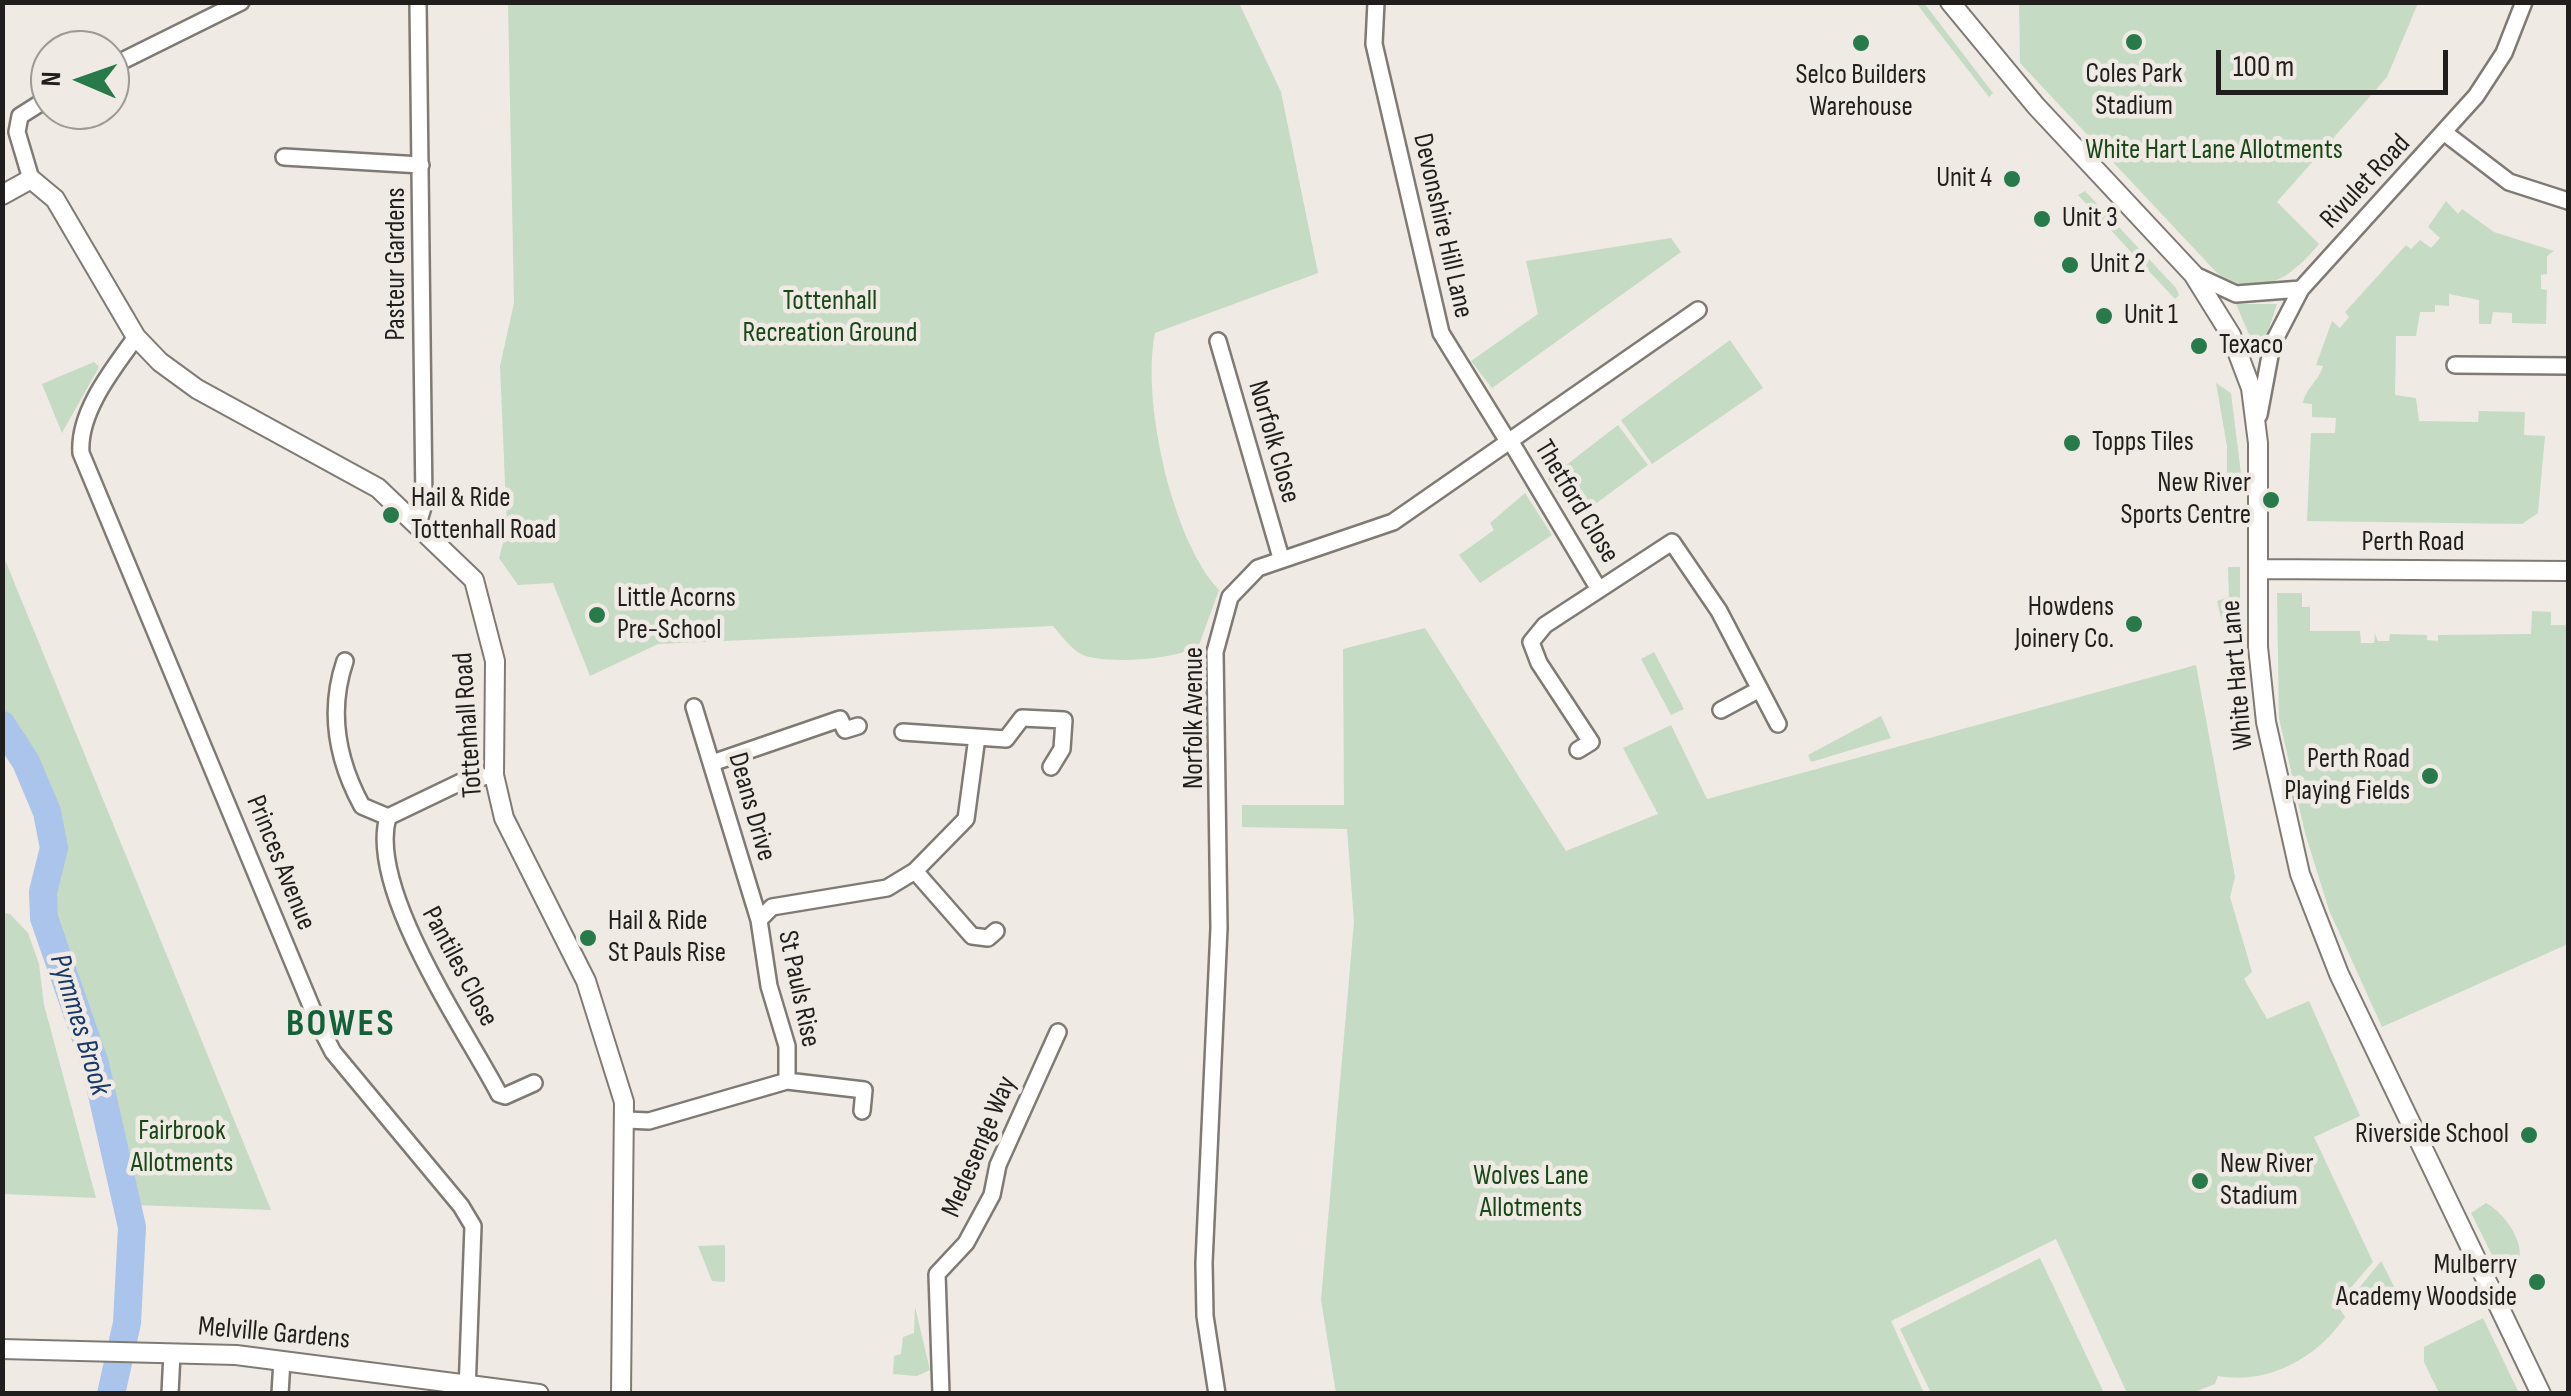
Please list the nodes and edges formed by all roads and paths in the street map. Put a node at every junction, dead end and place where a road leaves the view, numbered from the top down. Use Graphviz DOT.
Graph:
graph roads {
  1 [pos="241,2"];
  2 [pos="418,2"];
  3 [pos="1376,2"];
  4 [pos="1950,2"];
  5 [pos="2524,2"];
  6 [pos="130,57"];
  7 [pos="30,110"];
  8 [pos="10,129"];
  9 [pos="2444,134"];
  10 [pos="284,156"];
  11 [pos="422,165"];
  12 [pos="31,178"];
  13 [pos="2,195"];
  14 [pos="2568,201"];
  15 [pos="2193,274"];
  16 [pos="2301,289"];
  17 [pos="1698,310"];
  18 [pos="136,337"];
  19 [pos="1218,341"];
  20 [pos="2455,365"];
  21 [pos="2568,366"];
  22 [pos="1510,443"];
  23 [pos="2258,443"];
  24 [pos="418,524"];
  25 [pos="1281,558"];
  26 [pos="2258,569"];
  27 [pos="2568,571"];
  28 [pos="1598,588"];
  29 [pos="345,660"];
  30 [pos="1760,688"];
  31 [pos="694,707"];
  32 [pos="1721,710"];
  33 [pos="1778,724"];
  34 [pos="858,726"];
  35 [pos="904,732"];
  36 [pos="977,737"];
  37 [pos="1578,750"];
  38 [pos="712,763"];
  39 [pos="1051,767"];
  40 [pos="494,776"];
  41 [pos="380,816"];
  42 [pos="915,871"];
  43 [pos="759,920"];
  44 [pos="996,931"];
  45 [pos="1058,1032"];
  46 [pos="787,1081"];
  47 [pos="534,1083"];
  48 [pos="862,1111"];
  49 [pos="626,1120"];
  50 [pos="2,1348"];
  51 [pos="172,1353"];
  52 [pos="282,1360"];
  53 [pos="468,1389"];
  54 [pos="170,1394"];
  55 [pos="280,1394"];
  56 [pos="540,1394"];
  57 [pos="620,1394"];
  58 [pos="940,1394"];
  59 [pos="1217,1394"];
  60 [pos="2541,1394"];
  1 -- 6 [label="street"];
  2 -- 11 [label="street, Pasteur Gardens"];
  3 -- 22 [label="street, Devonshire Hill Lane"];
  4 -- 15 [label="street, White Hart Lane"];
  5 -- 9 [label="street, Rivulet Road"];
  7 -- 8 [label="street"];
  8 -- 12 [label="street"];
  9 -- 14 [label="street"];
  9 -- 16 [label="street, Rivulet Road"];
  10 -- 11 [label="street"];
  11 -- 24 [label="street, Pasteur Gardens"];
  12 -- 13 [label="street"];
  12 -- 18 [label="street, Tottenhall Road"];
  15 -- 16 [label="street"];
  15 -- 23 [label="street, White Hart Lane"];
  16 -- 23 [label="street, Rivulet Road"];
  17 -- 22 [label="street, Norfolk Avenue"];
  18 -- 24 [label="street, Tottenhall Road"];
  18 -- 53 [label="street, Princes Avenue"];
  19 -- 25 [label="street, Norfolk Close"];
  20 -- 21 [label="street"];
  22 -- 25 [label="street, Norfolk Avenue"];
  22 -- 28 [label="street, Thetford Close"];
  23 -- 26 [label="street, White Hart Lane"];
  24 -- 40 [label="street, Tottenhall Road"];
  25 -- 59 [label="street, Norfolk Avenue"];
  26 -- 27 [label="street, Perth Road"];
  26 -- 60 [label="street, White Hart Lane"];
  28 -- 30 [label="street, Thetford Close"];
  28 -- 37 [label="street, Thetford Close"];
  29 -- 41 [label="street"];
  30 -- 32 [label="street"];
  30 -- 33 [label="street, Thetford Close"];
  31 -- 38 [label="street, Deans Drive"];
  34 -- 38 [label="street"];
  35 -- 36 [label="street"];
  36 -- 39 [label="street"];
  36 -- 42 [label="street, St Pauls Rise"];
  38 -- 43 [label="street, Deans Drive"];
  40 -- 41 [label="street"];
  40 -- 49 [label="street, Tottenhall Road"];
  41 -- 47 [label="street, Pantiles Close"];
  42 -- 43 [label="street, St Pauls Rise"];
  42 -- 44 [label="street"];
  43 -- 46 [label="street, St Pauls Rise"];
  45 -- 58 [label="street, Medesenge Way"];
  46 -- 48 [label="street"];
  46 -- 49 [label="street, St Pauls Rise"];
  49 -- 57 [label="street, Tottenhall Road"];
  50 -- 51 [label="street, Melville Gardens"];
  51 -- 52 [label="street, Melville Gardens"];
  51 -- 54 [label="street"];
  52 -- 53 [label="street, Melville Gardens"];
  52 -- 55 [label="street"];
  53 -- 56 [label="street, Melville Gardens"];
}
